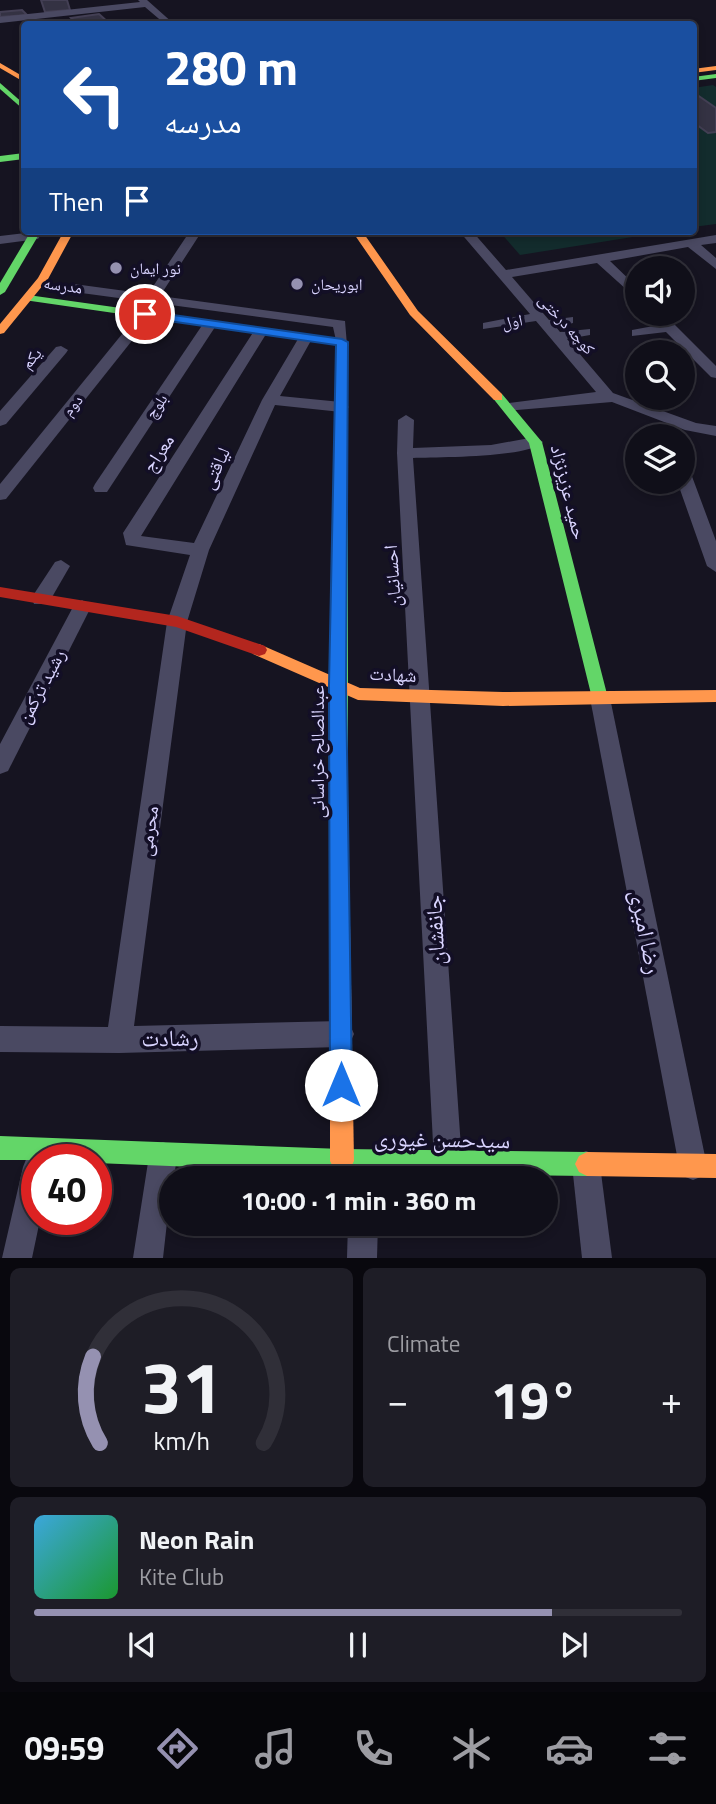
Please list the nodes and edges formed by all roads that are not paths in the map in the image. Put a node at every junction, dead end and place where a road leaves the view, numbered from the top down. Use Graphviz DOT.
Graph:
graph roads {
  1 [pos="144,2"];
  2 [pos="31,8"];
  3 [pos="38,16"];
  4 [pos="0,20"];
  5 [pos="166,21"];
  6 [pos="716,60"];
  7 [pos="697,62"];
  8 [pos="0,65"];
  9 [pos="716,68"];
  10 [pos="697,70"];
  11 [pos="716,76"];
  12 [pos="21,78"];
  13 [pos="697,78"];
  14 [pos="0,85"];
  15 [pos="21,105"];
  16 [pos="21,147"];
  17 [pos="0,150"];
  18 [pos="21,156"];
  19 [pos="0,159"];
  20 [pos="25,235"];
  21 [pos="34,235"];
  22 [pos="67,235"];
  23 [pos="193,235"];
  24 [pos="360,235"];
  25 [pos="468,235"];
  26 [pos="716,239"];
  27 [pos="0,240"];
  28 [pos="691,243"];
  29 [pos="600,258"];
  30 [pos="716,265"];
  31 [pos="501,275"];
  32 [pos="625,283"];
  33 [pos="74,288"];
  34 [pos="0,292"];
  35 [pos="29,298"];
  36 [pos="151,299"];
  37 [pos="145,314"];
  38 [pos="568,320"];
  39 [pos="540,321"];
  40 [pos="210,324"];
  41 [pos="488,326"];
  42 [pos="669,327"];
  43 [pos="0,331"];
  44 [pos="261,331"];
  45 [pos="586,332"];
  46 [pos="637,333"];
  47 [pos="306,337"];
  48 [pos="555,338"];
  49 [pos="342,342"];
  50 [pos="61,350"];
  51 [pos="716,374"];
  52 [pos="608,396"];
  53 [pos="270,400"];
  54 [pos="341,407"];
  55 [pos="509,408"];
  56 [pos="662,413"];
  57 [pos="406,420"];
  58 [pos="0,421"];
  59 [pos="666,424"];
  60 [pos="716,431"];
  61 [pos="535,442"];
  62 [pos="405,453"];
  63 [pos="101,488"];
  64 [pos="690,494"];
  65 [pos="0,495"];
  66 [pos="200,550"];
  67 [pos="61,566"];
  68 [pos="716,566"];
  69 [pos="0,592"];
  70 [pos="41,599"];
  71 [pos="82,607"];
  72 [pos="177,622"];
  73 [pos="338,685"];
  74 [pos="716,696"];
  75 [pos="421,697"];
  76 [pos="600,698"];
  77 [pos="0,765"];
  78 [pos="341,1034"];
  79 [pos="0,1039"];
  80 [pos="118,1040"];
  81 [pos="0,1148"];
  82 [pos="21,1154"];
  83 [pos="163,1156"];
  84 [pos="112,1157"];
  85 [pos="449,1163"];
  86 [pos="586,1165"];
  87 [pos="358,1166"];
  88 [pos="704,1166"];
  89 [pos="23,1235"];
  90 [pos="363,1236"];
  91 [pos="18,1258"];
  92 [pos="148,1258"];
  93 [pos="362,1258"];
  94 [pos="597,1258"];
  1 -- 3 [label="street"];
  1 -- 5 [label="street"];
  2 -- 3 [label="street"];
  3 -- 4 [label="street"];
  6 -- 7 [label="street"];
  8 -- 12 [label="street"];
  9 -- 10 [label="street"];
  11 -- 13 [label="street"];
  14 -- 15 [label="street"];
  16 -- 17 [label="street"];
  18 -- 19 [label="street"];
  20 -- 27 [label="street"];
  21 -- 34 [label="street"];
  22 -- 35 [label="street"];
  23 -- 36 [label="street"];
  24 -- 55 [label="street, حمید عزیزنژاد"];
  25 -- 31 [label="street, کوچه درختی"];
  26 -- 28 [label="street"];
  28 -- 29 [label="street"];
  28 -- 30 [label="street"];
  29 -- 31 [label="street"];
  29 -- 32 [label="street"];
  31 -- 39 [label="street, کوچه درختی"];
  33 -- 36 [label="street"];
  35 -- 37 [label="street, مدرسه"];
  35 -- 43 [label="street"];
  36 -- 49 [label="street"];
  37 -- 40 [label="street, مدرسه"];
  37 -- 65 [label="street, دوم"];
  38 -- 39 [label="street"];
  39 -- 41 [label="street, اول"];
  39 -- 48 [label="street, کوچه درختی"];
  40 -- 44 [label="street, مدرسه"];
  40 -- 63 [label="street, بلوچ"];
  42 -- 46 [label="street"];
  42 -- 51 [label="street"];
  44 -- 47 [label="street, مدرسه"];
  44 -- 66 [label="street, معراج"];
  45 -- 48 [label="street"];
  47 -- 49 [label="street, مدرسه"];
  47 -- 53 [label="street, لیاقتی"];
  48 -- 52 [label="street, کوچه درختی"];
  49 -- 54 [label="street, عبدالصالح خراسانی"];
  50 -- 58 [label="street, یکم"];
  52 -- 55 [label="street"];
  52 -- 56 [label="street"];
  53 -- 54 [label="street"];
  53 -- 66 [label="street, لیاقتی"];
  54 -- 73 [label="street, عبدالصالح خراسانی"];
  55 -- 61 [label="street, حمید عزیزنژاد"];
  56 -- 59 [label="street"];
  56 -- 60 [label="street"];
  57 -- 62 [label="street, احسانیان"];
  61 -- 62 [label="street"];
  61 -- 76 [label="street, حمید عزیزنژاد"];
  62 -- 75 [label="street, احسانیان"];
  64 -- 68 [label="street"];
  66 -- 72 [label="street, لیاقتی"];
  67 -- 70 [label="street"];
  69 -- 70 [label="street, شهادت"];
  70 -- 71 [label="street, شهادت"];
  71 -- 72 [label="street, شهادت"];
  71 -- 77 [label="street, رشید ترکمن"];
  72 -- 73 [label="street, شهادت"];
  72 -- 80 [label="street, محرمی"];
  73 -- 75 [label="street, شهادت"];
  73 -- 78 [label="street, عبدالصالح خراسانی"];
  74 -- 76 [label="street, شهادت"];
  75 -- 76 [label="street, شهادت"];
  75 -- 85 [label="street, جانفشان"];
  76 -- 88 [label="street, رضا امیری"];
  78 -- 80 [label="street, رشادت"];
  78 -- 87 [label="street, عبدالصالح خراسانی"];
  79 -- 80 [label="street, رشادت"];
  81 -- 82 [label="street, سیدحسن غیوری"];
  83 -- 84 [label="street, سیدحسن غیوری"];
  83 -- 87 [label="street, سیدحسن غیوری"];
  83 -- 92 [label="street"];
  85 -- 86 [label="street, سیدحسن غیوری"];
  85 -- 87 [label="street, سیدحسن غیوری"];
  86 -- 88 [label="street, سیدحسن غیوری"];
  86 -- 94 [label="street"];
  89 -- 91 [label="street"];
  90 -- 93 [label="street"];
}
